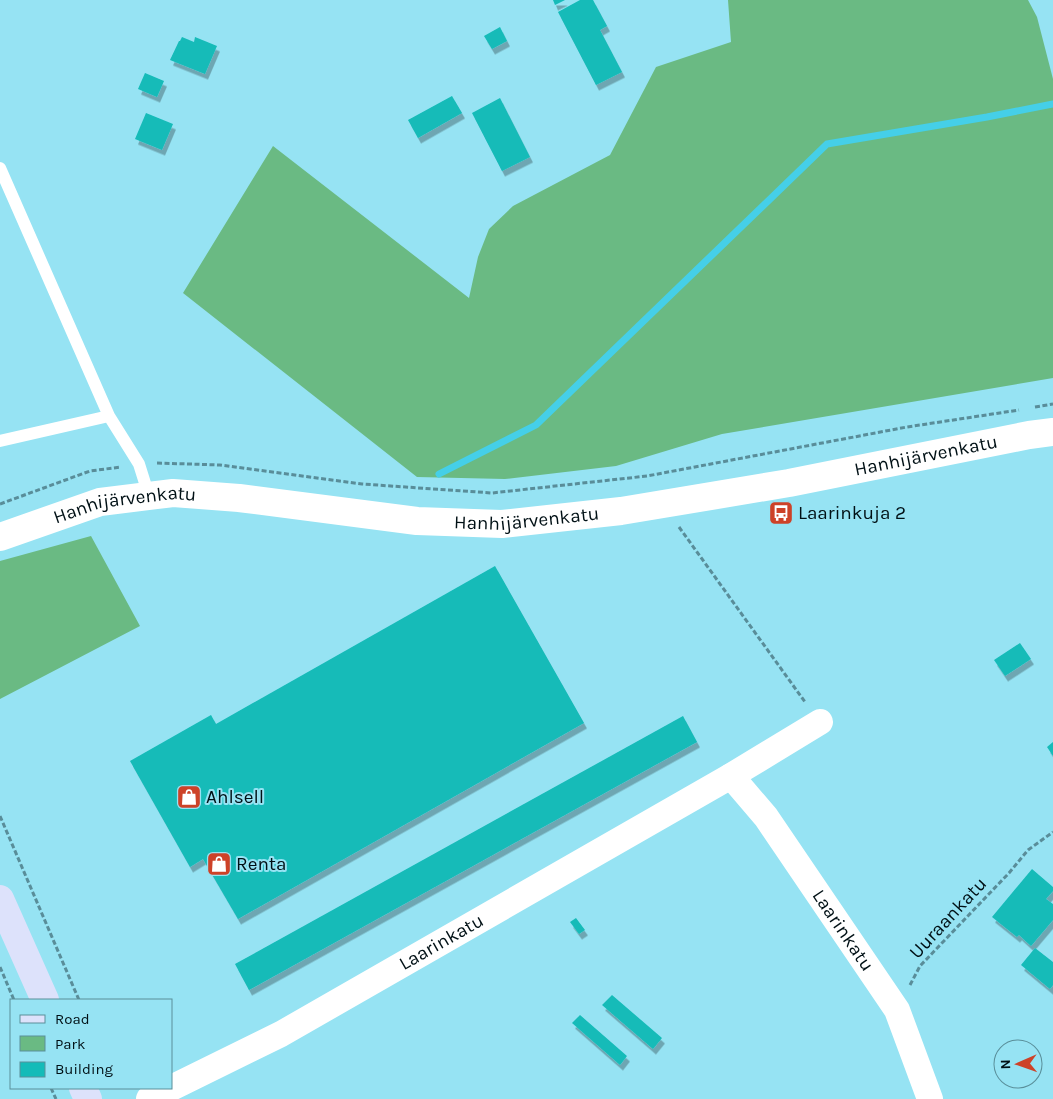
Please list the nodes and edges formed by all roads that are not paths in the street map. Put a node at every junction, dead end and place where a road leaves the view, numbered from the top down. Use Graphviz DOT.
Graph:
graph roads {
  1 [pos="0,168"];
  2 [pos="109,416"];
  3 [pos="1053,432"];
  4 [pos="0,441"];
  5 [pos="149,496"];
  6 [pos="0,537"];
  7 [pos="820,722"];
  8 [pos="731,776"];
  9 [pos="0,899"];
  10 [pos="45,999"];
  11 [pos="172,1088"];
  12 [pos="169,1089"];
  13 [pos="149,1099"];
  14 [pos="930,1099"];
  1 -- 2 [label="lane"];
  2 -- 4 [label="lane"];
  2 -- 5 [label="lane"];
  3 -- 5 [label="street, Hanhijärvenkatu"];
  5 -- 6 [label="street, Hanhijärvenkatu"];
  7 -- 8 [label="street, Laarinkatu"];
  8 -- 11 [label="street, Laarinkatu"];
  8 -- 14 [label="street, Laarinkatu"];
  9 -- 10 [label="main road"];
  12 -- 13 [label="street, Laarinkatu"];
}
